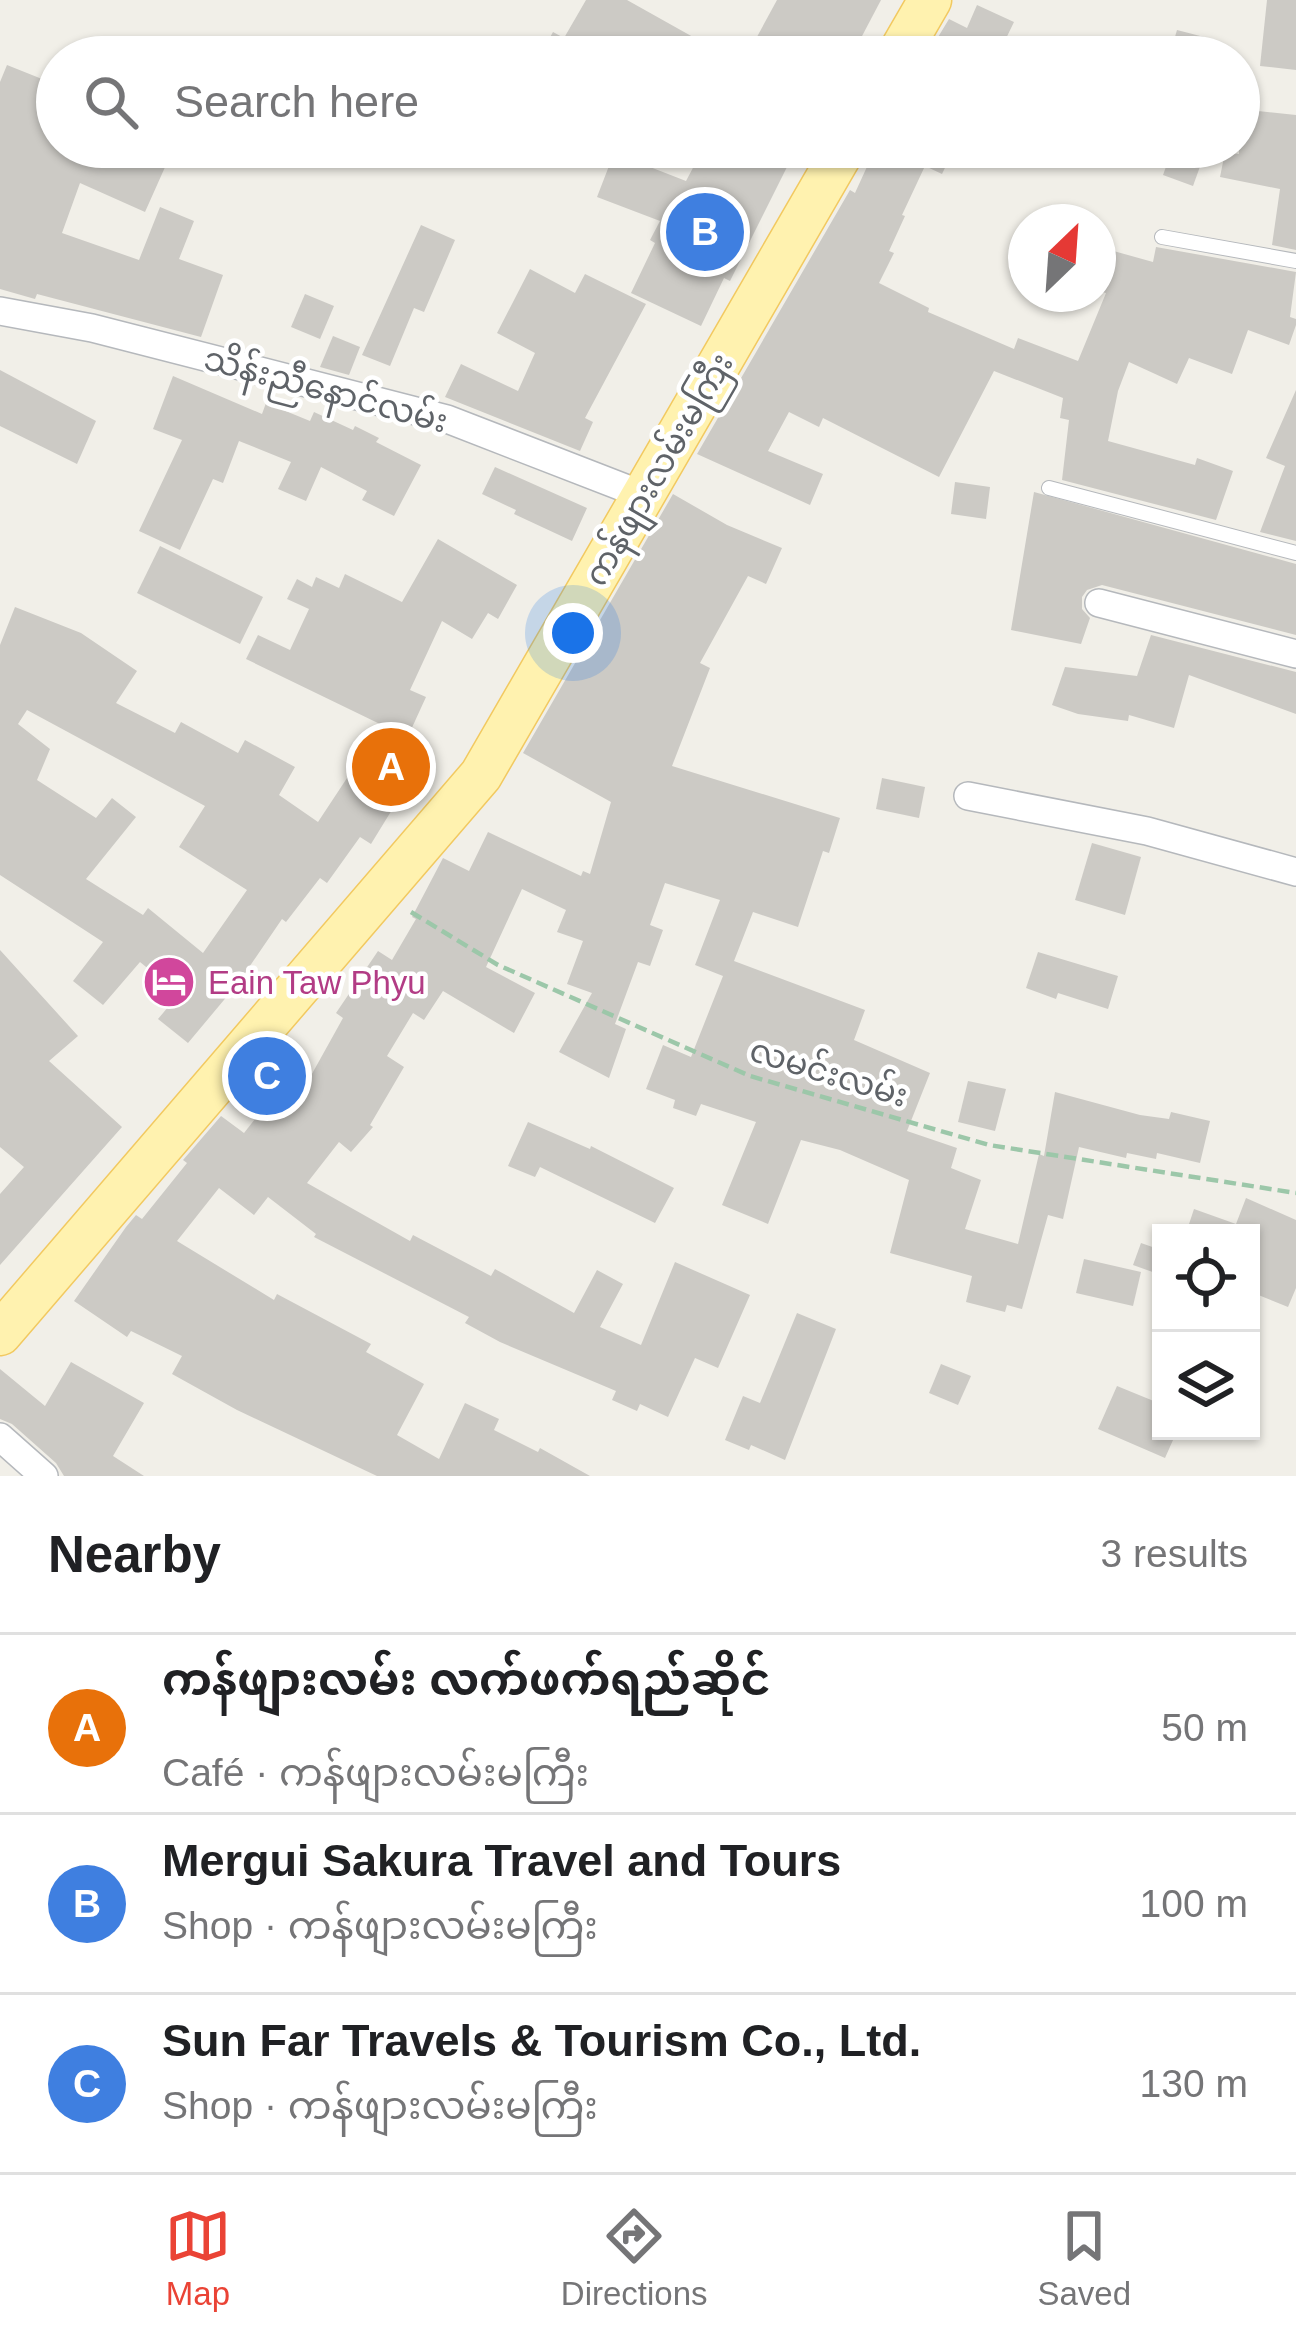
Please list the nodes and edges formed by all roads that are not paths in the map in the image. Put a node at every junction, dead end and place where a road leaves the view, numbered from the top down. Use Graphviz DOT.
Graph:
graph roads {
  1 [pos="930,0"];
  2 [pos="909,36"];
  3 [pos="833,168"];
  4 [pos="1162,236"];
  5 [pos="1296,261"];
  6 [pos="0,310"];
  7 [pos="1049,488"];
  8 [pos="643,495"];
  9 [pos="1296,553"];
  10 [pos="1099,603"];
  11 [pos="1296,654"];
  12 [pos="968,796"];
  13 [pos="1296,872"];
  14 [pos="0,1334"];
  15 [pos="0,1437"];
  16 [pos="44,1476"];
  1 -- 2 [label="main road"];
  3 -- 8 [label="main road, ကန်ဖျားလမ်းမကြီး"];
  4 -- 5 [label="lane"];
  6 -- 8 [label="street, သိန်းညီနောင်လမ်း"];
  7 -- 9 [label="lane"];
  8 -- 14 [label="main road, ကန်ဖျားလမ်းမကြီး"];
  10 -- 11 [label="street"];
  12 -- 13 [label="street"];
  15 -- 16 [label="street"];
}
